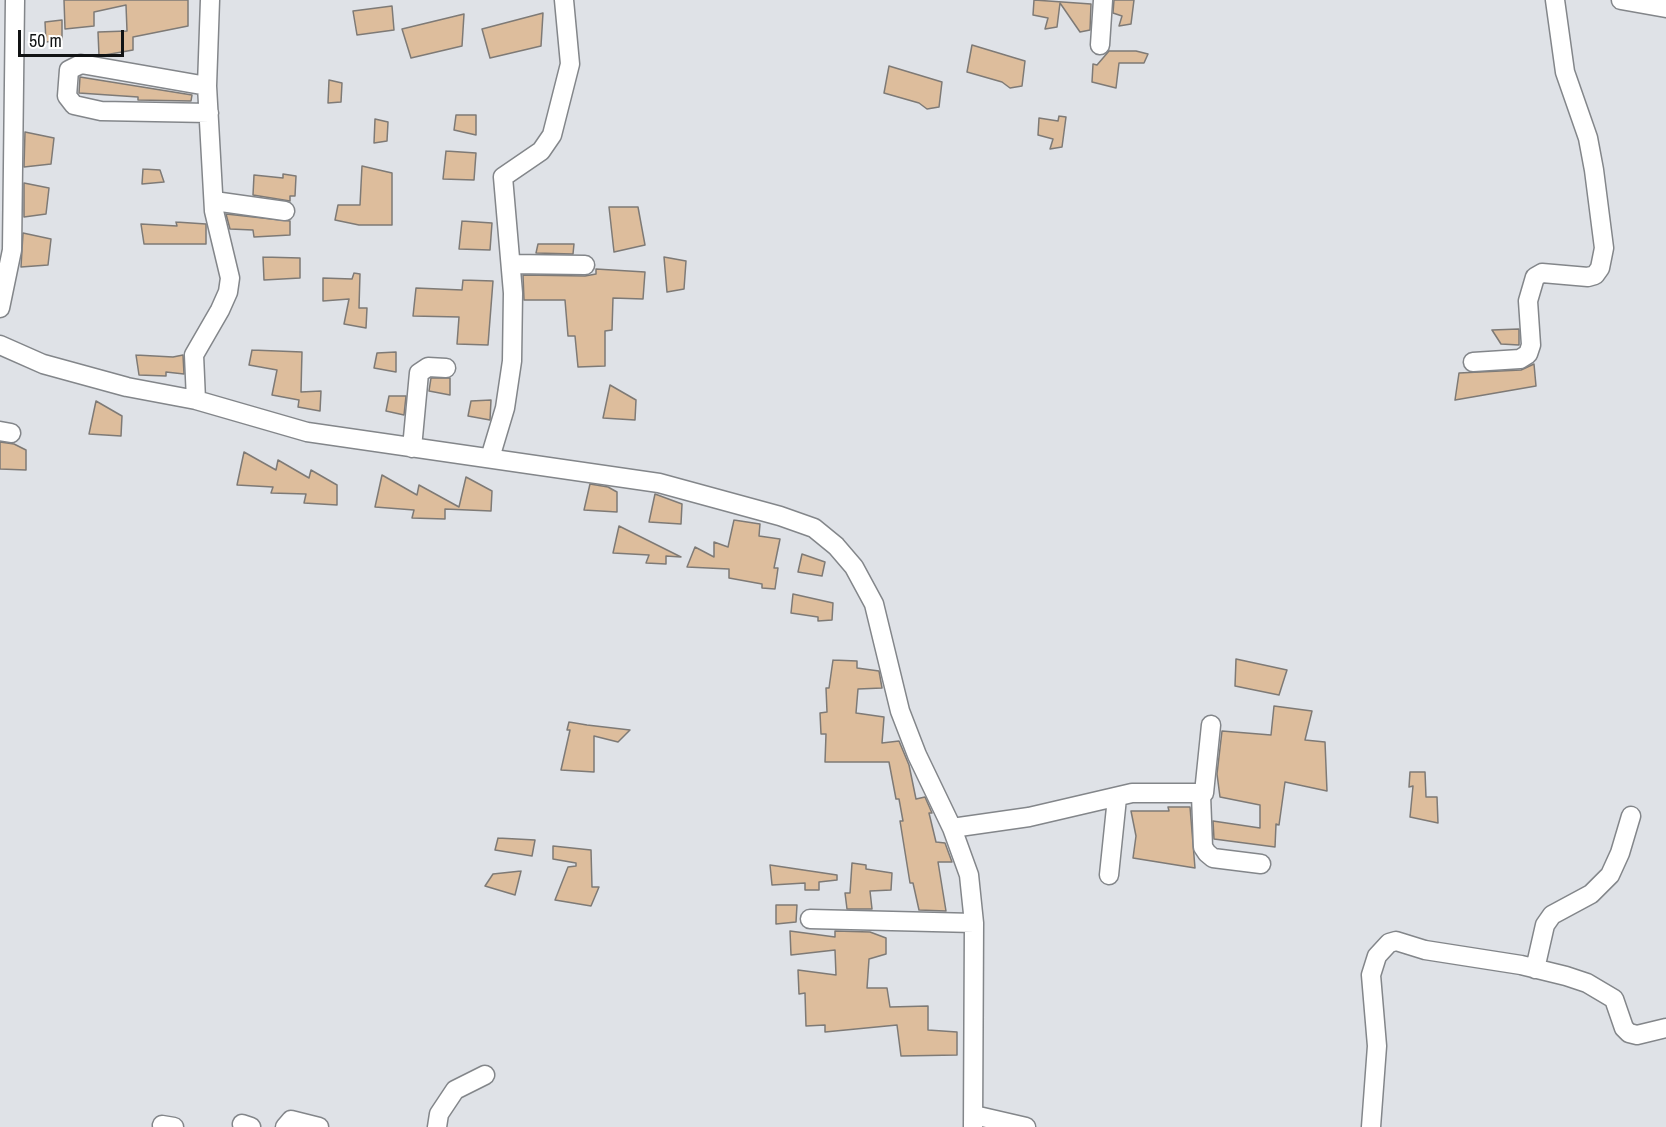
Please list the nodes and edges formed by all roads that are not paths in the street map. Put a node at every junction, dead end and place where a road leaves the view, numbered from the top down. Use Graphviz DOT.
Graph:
graph roads {
  1 [pos="15,0"];
  2 [pos="210,0"];
  3 [pos="564,0"];
  4 [pos="1103,0"];
  5 [pos="1555,0"];
  6 [pos="1621,0"];
  7 [pos="1666,8"];
  8 [pos="1100,45"];
  9 [pos="207,86"];
  10 [pos="209,113"];
  11 [pos="6,167"];
  12 [pos="214,201"];
  13 [pos="285,211"];
  14 [pos="511,264"];
  15 [pos="585,265"];
  16 [pos="0,308"];
  17 [pos="0,345"];
  18 [pos="1473,362"];
  19 [pos="447,368"];
  20 [pos="196,400"];
  21 [pos="412,448"];
  22 [pos="490,458"];
  23 [pos="1211,725"];
  24 [pos="1201,795"];
  25 [pos="1118,798"];
  26 [pos="1631,816"];
  27 [pos="952,828"];
  28 [pos="1261,864"];
  29 [pos="1109,874"];
  30 [pos="810,919"];
  31 [pos="974,923"];
  32 [pos="1535,969"];
  33 [pos="1666,1028"];
  34 [pos="485,1075"];
  35 [pos="974,1121"];
  36 [pos="285,1127"];
  37 [pos="319,1127"];
  38 [pos="437,1127"];
  39 [pos="1026,1127"];
  40 [pos="1371,1127"];
  1 -- 11 [label="street"];
  2 -- 9 [label="street"];
  3 -- 14 [label="street"];
  4 -- 8 [label="street"];
  5 -- 18 [label="street"];
  6 -- 7 [label="street"];
  9 -- 10 [label="street"];
  9 -- 10 [label="street"];
  10 -- 12 [label="street"];
  11 -- 16 [label="street"];
  12 -- 13 [label="street"];
  12 -- 20 [label="street"];
  14 -- 15 [label="street"];
  14 -- 22 [label="street"];
  17 -- 20 [label="street"];
  19 -- 21 [label="street"];
  20 -- 21 [label="street"];
  21 -- 22 [label="street"];
  22 -- 27 [label="street"];
  23 -- 24 [label="street"];
  24 -- 25 [label="street"];
  24 -- 28 [label="street"];
  25 -- 27 [label="street"];
  25 -- 29 [label="street"];
  26 -- 32 [label="street"];
  27 -- 31 [label="street"];
  30 -- 31 [label="street"];
  31 -- 35 [label="street"];
  32 -- 33 [label="street"];
  32 -- 40 [label="street"];
  34 -- 38 [label="street"];
  35 -- 39 [label="street"];
  36 -- 37 [label="street"];
}
